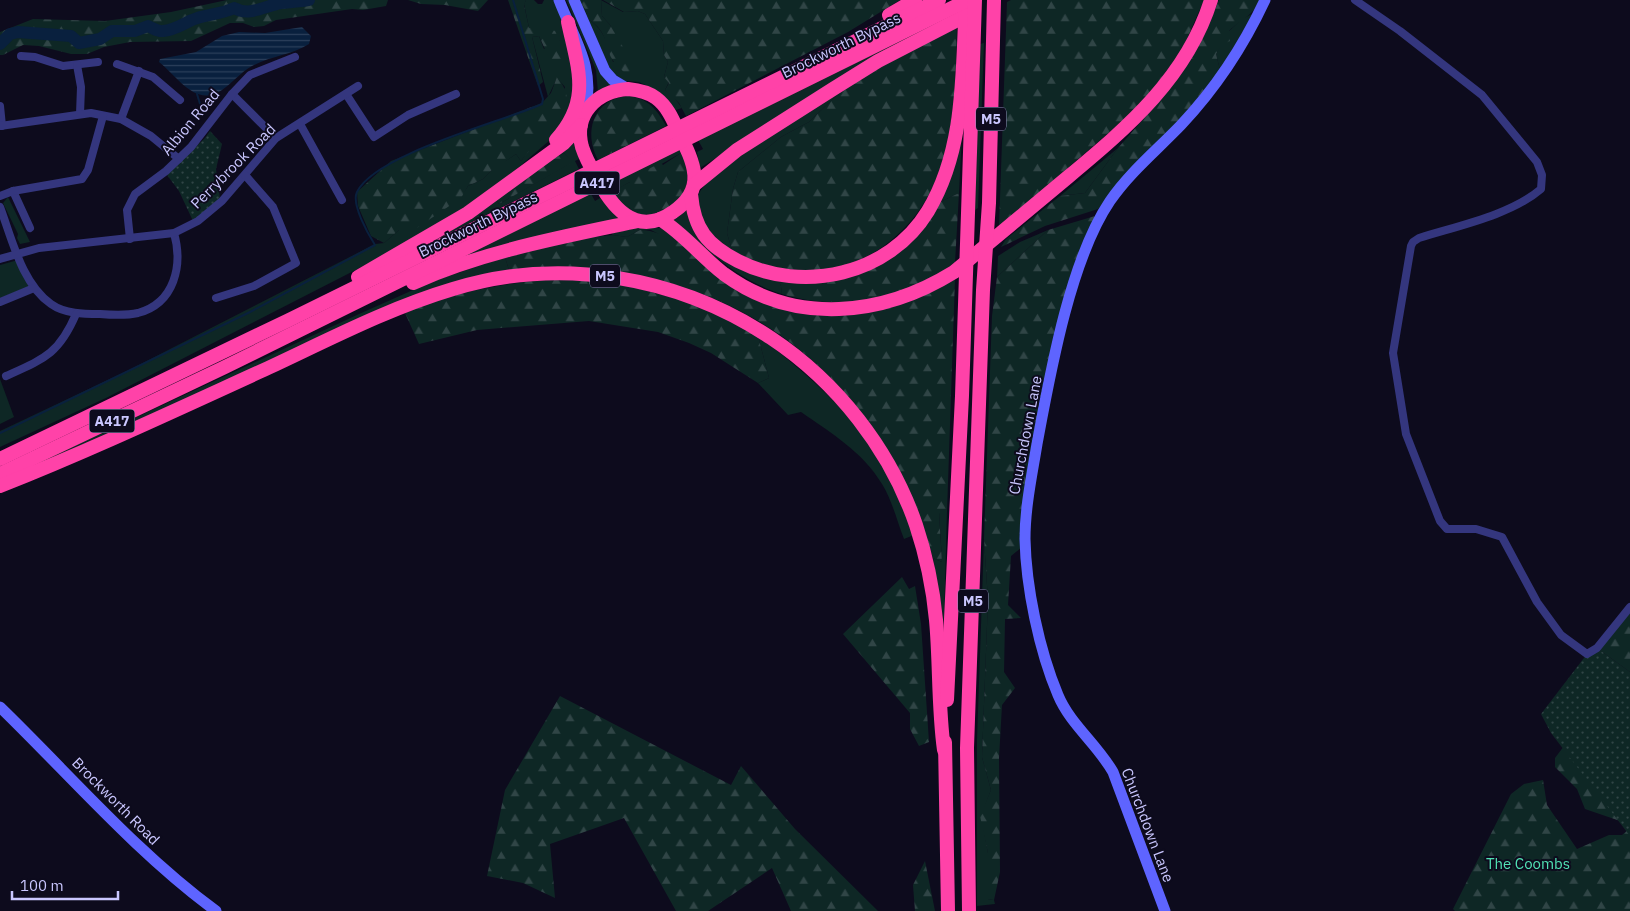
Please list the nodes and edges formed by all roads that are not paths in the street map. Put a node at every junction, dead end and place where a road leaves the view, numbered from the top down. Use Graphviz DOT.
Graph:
graph roads {
  1 [pos="559,0"];
  2 [pos="574,0"];
  3 [pos="915,0"];
  4 [pos="939,0"];
  5 [pos="967,0"];
  6 [pos="975,0"];
  7 [pos="995,0"];
  8 [pos="1211,0"];
  9 [pos="1265,0"];
  10 [pos="1355,0"];
  11 [pos="568,22"];
  12 [pos="968,47"];
  13 [pos="20,56"];
  14 [pos="295,58"];
  15 [pos="98,62"];
  16 [pos="811,62"];
  17 [pos="117,64"];
  18 [pos="77,66"];
  19 [pos="139,71"];
  20 [pos="358,86"];
  21 [pos="628,89"];
  22 [pos="232,94"];
  23 [pos="346,94"];
  24 [pos="456,94"];
  25 [pos="180,100"];
  26 [pos="0,106"];
  27 [pos="585,110"];
  28 [pos="80,114"];
  29 [pos="103,116"];
  30 [pos="121,119"];
  31 [pos="300,124"];
  32 [pos="581,125"];
  33 [pos="1,126"];
  34 [pos="276,138"];
  35 [pos="179,159"];
  36 [pos="245,175"];
  37 [pos="515,178"];
  38 [pos="692,190"];
  39 [pos="13,191"];
  40 [pos="0,196"];
  41 [pos="342,200"];
  42 [pos="0,207"];
  43 [pos="660,219"];
  44 [pos="638,221"];
  45 [pos="30,228"];
  46 [pos="174,233"];
  47 [pos="130,239"];
  48 [pos="17,253"];
  49 [pos="0,259"];
  50 [pos="34,288"];
  51 [pos="216,298"];
  52 [pos="0,302"];
  53 [pos="76,314"];
  54 [pos="220,352"];
  55 [pos="225,367"];
  56 [pos="6,376"];
  57 [pos="0,459"];
  58 [pos="0,474"];
  59 [pos="0,486"];
  60 [pos="1630,607"];
  61 [pos="0,707"];
  62 [pos="944,750"];
  63 [pos="1165,909"];
  64 [pos="216,911"];
  65 [pos="948,911"];
  66 [pos="969,911"];
  1 -- 11 [label="street"];
  2 -- 21 [label="street"];
  3 -- 16 [label="highway"];
  4 -- 16 [label="highway, Brockworth Bypass / A417"];
  5 -- 12 [label="highway, M5"];
  5 -- 55 [label="highway, Brockworth Bypass / A417"];
  6 -- 12 [label="highway, M5"];
  7 -- 38 [label="highway"];
  7 -- 66 [label="highway, M5"];
  8 -- 43 [label="highway"];
  9 -- 63 [label="street, Churchdown Lane"];
  10 -- 60 [label="street"];
  11 -- 27 [label="street"];
  11 -- 37 [label="highway"];
  12 -- 38 [label="highway, M5"];
  12 -- 62 [label="highway, M5"];
  13 -- 18 [label="street"];
  14 -- 22 [label="street, Albion Road"];
  15 -- 18 [label="street"];
  16 -- 54 [label="highway, Brockworth Bypass / A417"];
  17 -- 19 [label="street"];
  18 -- 28 [label="street"];
  19 -- 25 [label="street"];
  19 -- 30 [label="street"];
  20 -- 23 [label="street, Perrybrook Road"];
  21 -- 27 [label="highway"];
  21 -- 38 [label="highway"];
  22 -- 34 [label="street, Albion Road"];
  22 -- 35 [label="street, Albion Road"];
  23 -- 24 [label="street"];
  23 -- 31 [label="street, Perrybrook Road"];
  26 -- 33 [label="street"];
  27 -- 32 [label="highway"];
  28 -- 29 [label="street"];
  28 -- 33 [label="street"];
  29 -- 30 [label="street"];
  29 -- 39 [label="street"];
  30 -- 35 [label="street"];
  31 -- 34 [label="street, Perrybrook Road"];
  31 -- 41 [label="street"];
  32 -- 37 [label="highway"];
  32 -- 44 [label="highway"];
  34 -- 36 [label="street, Perrybrook Road"];
  35 -- 47 [label="street, Albion Road"];
  36 -- 46 [label="street, Perrybrook Road"];
  36 -- 51 [label="street"];
  37 -- 54 [label="highway"];
  38 -- 43 [label="highway"];
  39 -- 40 [label="street"];
  39 -- 45 [label="street"];
  42 -- 48 [label="street"];
  43 -- 44 [label="highway"];
  44 -- 55 [label="highway"];
  46 -- 47 [label="street, Perrybrook Road"];
  46 -- 53 [label="street"];
  47 -- 48 [label="street, Perrybrook Road"];
  48 -- 49 [label="street, Perrybrook Road"];
  48 -- 50 [label="street"];
  50 -- 52 [label="street"];
  50 -- 53 [label="street"];
  53 -- 56 [label="street"];
  54 -- 57 [label="highway, Brockworth Bypass / A417"];
  55 -- 58 [label="highway, Brockworth Bypass / A417"];
  59 -- 62 [label="highway, M5"];
  61 -- 64 [label="street, Brockworth Road"];
  62 -- 65 [label="highway, M5"];
}
